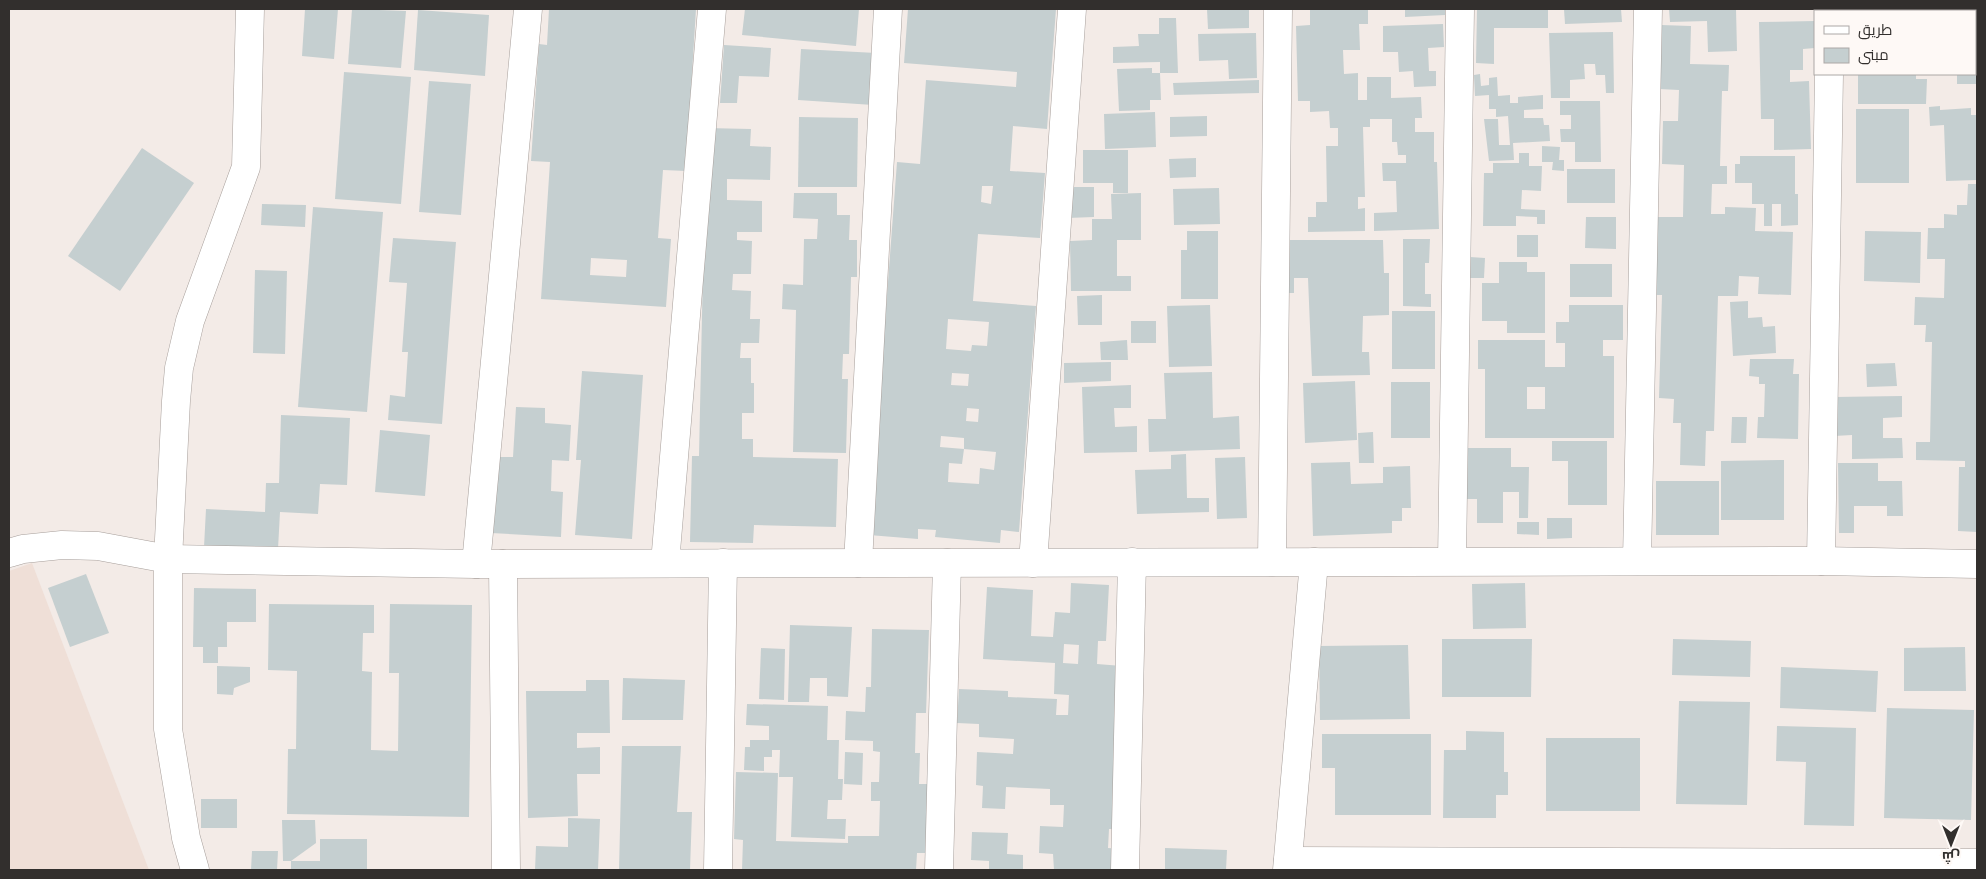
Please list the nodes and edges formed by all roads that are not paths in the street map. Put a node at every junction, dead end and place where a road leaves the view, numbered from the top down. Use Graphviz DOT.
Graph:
graph roads {
  1 [pos="250,9"];
  2 [pos="528,9"];
  3 [pos="712,9"];
  4 [pos="888,9"];
  5 [pos="1072,9"];
  6 [pos="1278,9"];
  7 [pos="1460,9"];
  8 [pos="1648,9"];
  9 [pos="1829,75"];
  10 [pos="9,553"];
  11 [pos="168,558"];
  12 [pos="1821,561"];
  13 [pos="1132,562"];
  14 [pos="1272,562"];
  15 [pos="1314,562"];
  16 [pos="1452,562"];
  17 [pos="1637,562"];
  18 [pos="665,563"];
  19 [pos="723,563"];
  20 [pos="858,563"];
  21 [pos="947,563"];
  22 [pos="1033,563"];
  23 [pos="476,564"];
  24 [pos="503,564"];
  25 [pos="1977,564"];
  26 [pos="1977,863"];
  27 [pos="1287,866"];
  28 [pos="194,870"];
  29 [pos="506,870"];
  30 [pos="718,870"];
  31 [pos="939,870"];
  32 [pos="1125,870"];
  1 -- 11 [label="street"];
  2 -- 23 [label="street"];
  3 -- 18 [label="street"];
  4 -- 20 [label="street"];
  5 -- 22 [label="street"];
  6 -- 14 [label="street"];
  7 -- 16 [label="street"];
  8 -- 17 [label="street"];
  9 -- 12 [label="street"];
  10 -- 11 [label="street"];
  11 -- 23 [label="street"];
  11 -- 28 [label="street"];
  12 -- 17 [label="street"];
  12 -- 25 [label="street"];
  13 -- 14 [label="street"];
  13 -- 22 [label="street"];
  13 -- 32 [label="street"];
  14 -- 15 [label="street"];
  15 -- 16 [label="street"];
  15 -- 27 [label="street"];
  16 -- 17 [label="street"];
  18 -- 19 [label="street"];
  18 -- 24 [label="street"];
  19 -- 20 [label="street"];
  19 -- 30 [label="street"];
  20 -- 21 [label="street"];
  21 -- 22 [label="street"];
  21 -- 31 [label="street"];
  23 -- 24 [label="street"];
  24 -- 29 [label="street"];
  26 -- 27 [label="street"];
}
